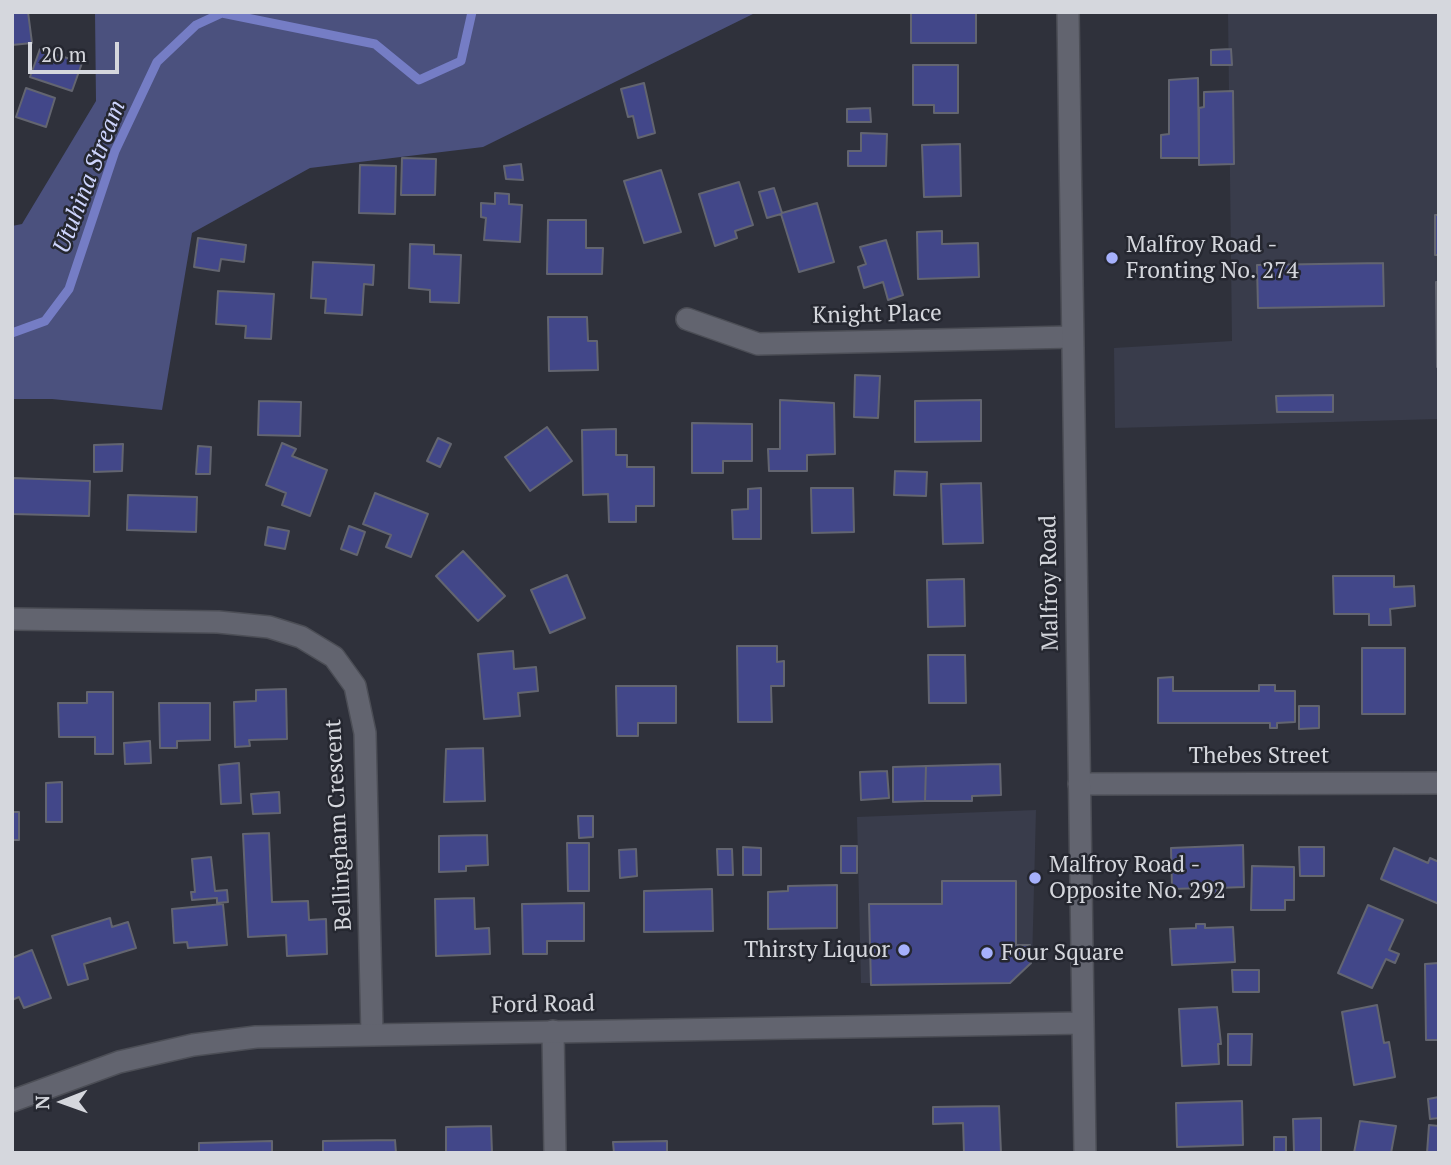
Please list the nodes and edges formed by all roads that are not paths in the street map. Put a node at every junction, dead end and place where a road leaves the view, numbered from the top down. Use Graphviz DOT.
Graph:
graph roads {
  1 [pos="1068,12"];
  2 [pos="687,319"];
  3 [pos="1072,337"];
  4 [pos="12,620"];
  5 [pos="1439,783"];
  6 [pos="1079,784"];
  7 [pos="1083,1023"];
  8 [pos="553,1031"];
  9 [pos="372,1034"];
  10 [pos="12,1101"];
  11 [pos="555,1153"];
  12 [pos="1085,1153"];
  1 -- 3 [label="street, Malfroy Road"];
  2 -- 3 [label="street, Knight Place"];
  3 -- 6 [label="street, Malfroy Road"];
  4 -- 9 [label="street, Bellingham Crescent"];
  5 -- 6 [label="street, Thebes Street"];
  6 -- 7 [label="street, Malfroy Road"];
  7 -- 8 [label="street, Ford Road"];
  7 -- 12 [label="street, Malfroy Road"];
  8 -- 9 [label="street, Ford Road"];
  8 -- 11 [label="street"];
  9 -- 10 [label="street, Ford Road"];
}
